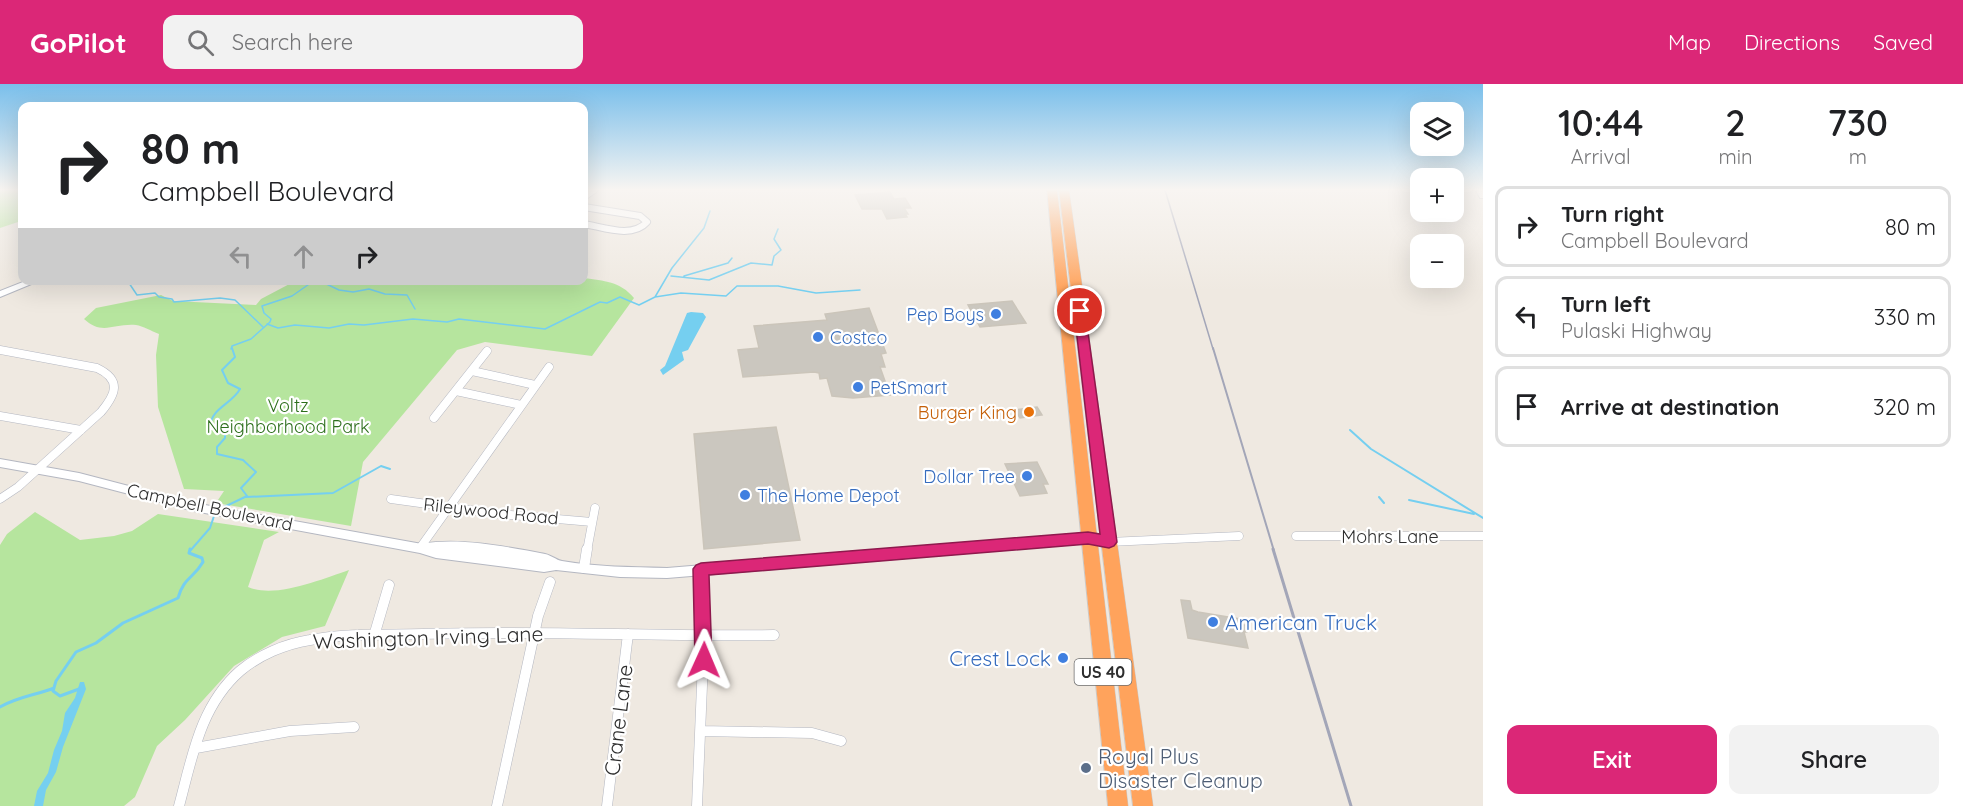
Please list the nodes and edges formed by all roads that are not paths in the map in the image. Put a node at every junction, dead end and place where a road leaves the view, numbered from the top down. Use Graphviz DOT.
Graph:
graph roads {
  1 [pos="646,224"];
  2 [pos="1055,224"];
  3 [pos="1068,224"];
  4 [pos="588,225"];
  5 [pos="24,285"];
  6 [pos="0,294"];
  7 [pos="0,350"];
  8 [pos="487,351"];
  9 [pos="549,367"];
  10 [pos="472,371"];
  11 [pos="535,385"];
  12 [pos="456,391"];
  13 [pos="521,405"];
  14 [pos="0,416"];
  15 [pos="434,418"];
  16 [pos="81,430"];
  17 [pos="0,462"];
  18 [pos="37,469"];
  19 [pos="0,499"];
  20 [pos="391,499"];
  21 [pos="449,508"];
  22 [pos="595,508"];
  23 [pos="592,522"];
  24 [pos="1239,536"];
  25 [pos="1296,536"];
  26 [pos="1483,536"];
  27 [pos="1088,538"];
  28 [pos="1109,542"];
  29 [pos="420,548"];
  30 [pos="584,568"];
  31 [pos="701,569"];
  32 [pos="550,582"];
  33 [pos="389,585"];
  34 [pos="534,633"];
  35 [pos="628,634"];
  36 [pos="774,635"];
  37 [pos="374,636"];
  38 [pos="704,636"];
  39 [pos="354,728"];
  40 [pos="701,731"];
  41 [pos="841,741"];
  42 [pos="196,748"];
  43 [pos="179,806"];
  44 [pos="497,806"];
  45 [pos="607,806"];
  46 [pos="698,806"];
  47 [pos="1118,806"];
  48 [pos="1143,806"];
  1 -- 4 [label="street"];
  2 -- 27 [label="highway, US 40"];
  3 -- 28 [label="highway, US 40"];
  5 -- 6 [label="street"];
  7 -- 16 [label="street"];
  8 -- 10 [label="street"];
  9 -- 11 [label="street"];
  10 -- 11 [label="street"];
  10 -- 12 [label="street"];
  11 -- 13 [label="street"];
  12 -- 13 [label="street"];
  12 -- 15 [label="street"];
  13 -- 21 [label="street"];
  14 -- 16 [label="street"];
  16 -- 18 [label="street"];
  17 -- 18 [label="street, Campbell Boulevard"];
  18 -- 19 [label="street"];
  18 -- 29 [label="street, Campbell Boulevard"];
  20 -- 21 [label="street, Rileywood Road"];
  21 -- 23 [label="street, Rileywood Road"];
  21 -- 29 [label="street"];
  22 -- 23 [label="street"];
  23 -- 30 [label="street"];
  24 -- 28 [label="street"];
  25 -- 26 [label="street, Mohrs Lane"];
  27 -- 28 [label="street"];
  27 -- 31 [label="street, Campbell Boulevard"];
  27 -- 47 [label="highway, US 40"];
  28 -- 48 [label="highway, US 40"];
  29 -- 30 [label="street, Campbell Boulevard"];
  30 -- 31 [label="street, Campbell Boulevard"];
  31 -- 38 [label="street"];
  32 -- 34 [label="street"];
  33 -- 37 [label="street"];
  34 -- 35 [label="street, Washington Irving Lane"];
  34 -- 37 [label="street, Washington Irving Lane"];
  34 -- 44 [label="street"];
  35 -- 38 [label="street, Washington Irving Lane"];
  35 -- 45 [label="street, Crane Lane"];
  36 -- 38 [label="street, Washington Irving Lane"];
  37 -- 42 [label="street, Washington Irving Lane"];
  38 -- 40 [label="street"];
  39 -- 42 [label="street"];
  40 -- 41 [label="street"];
  40 -- 46 [label="street"];
  42 -- 43 [label="street, Washington Irving Lane"];
}
